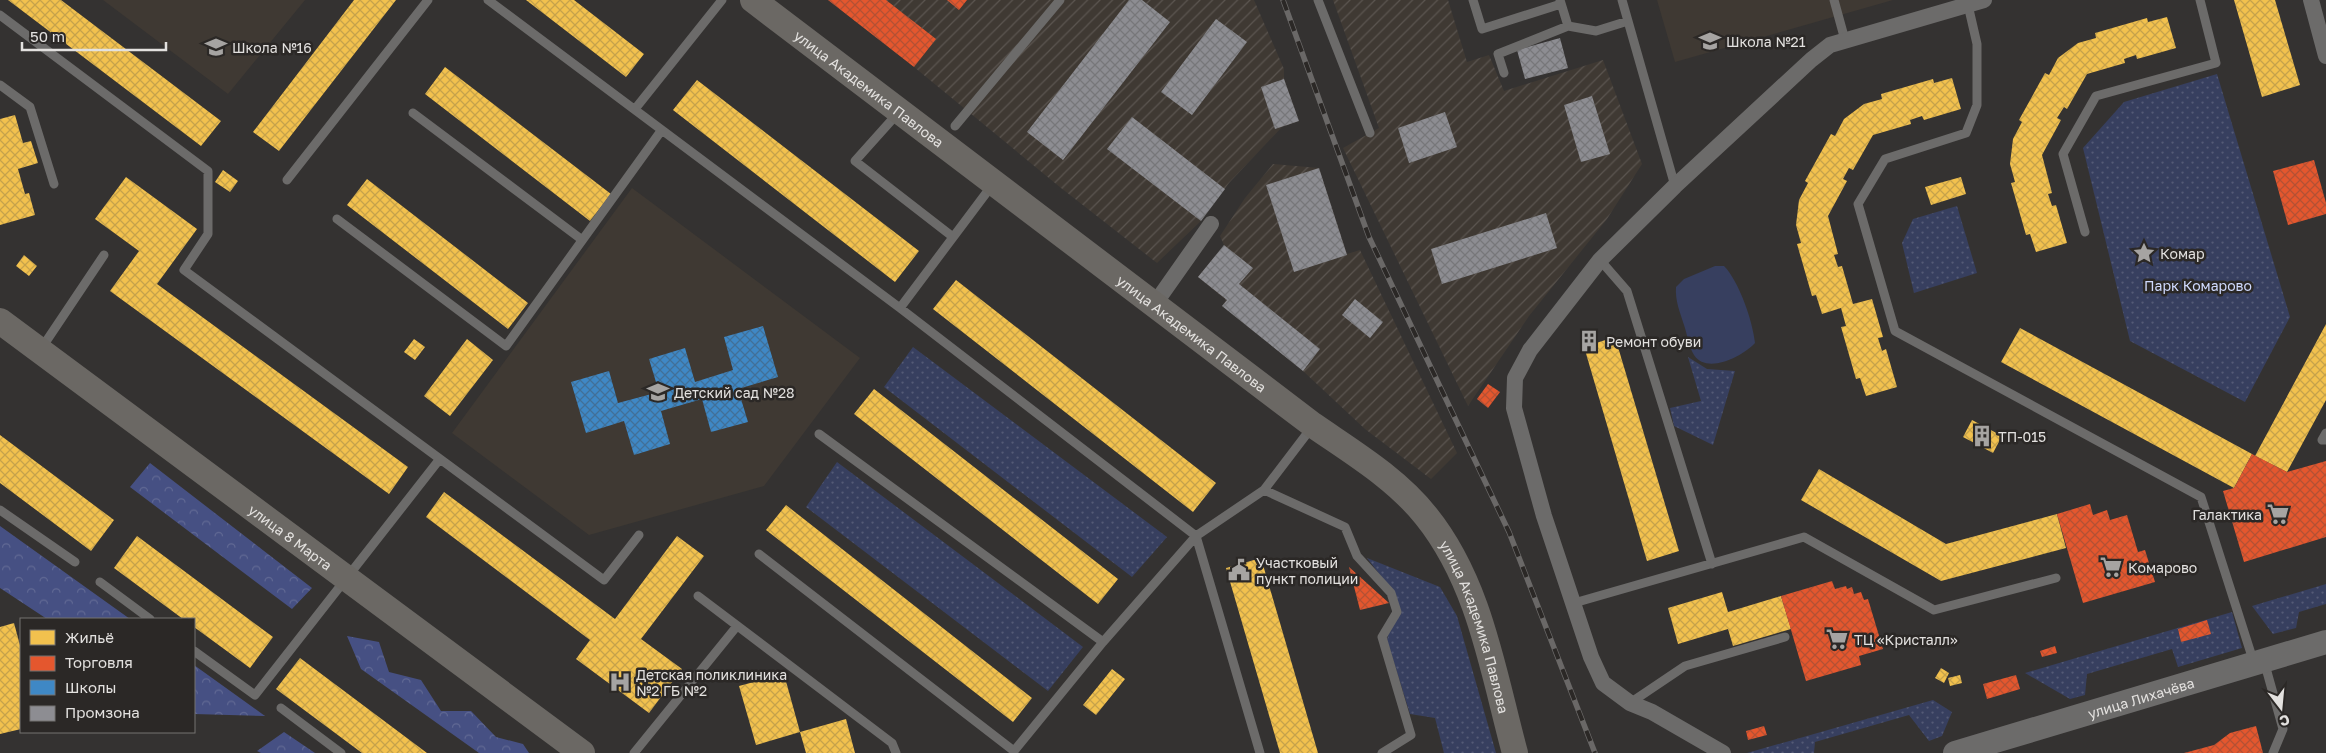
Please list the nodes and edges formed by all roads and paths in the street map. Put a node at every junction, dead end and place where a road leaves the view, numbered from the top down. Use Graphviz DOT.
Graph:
graph roads {
  1 [pos="428,0"];
  2 [pos="488,0"];
  3 [pos="722,0"];
  4 [pos="753,0"];
  5 [pos="1060,0"];
  6 [pos="1318,0"];
  7 [pos="1473,0"];
  8 [pos="1622,0"];
  9 [pos="1834,0"];
  10 [pos="1984,0"];
  11 [pos="2200,0"];
  12 [pos="2311,0"];
  13 [pos="1560,2"];
  14 [pos="1968,5"];
  15 [pos="0,14"];
  16 [pos="1628,21"];
  17 [pos="1568,26"];
  18 [pos="1845,40"];
  19 [pos="2326,56"];
  20 [pos="1504,73"];
  21 [pos="0,84"];
  22 [pos="635,109"];
  23 [pos="900,111"];
  24 [pos="413,112"];
  25 [pos="955,126"];
  26 [pos="662,131"];
  27 [pos="1370,133"];
  28 [pos="287,180"];
  29 [pos="993,183"];
  30 [pos="54,184"];
  31 [pos="1675,186"];
  32 [pos="337,219"];
  33 [pos="1211,224"];
  34 [pos="2085,232"];
  35 [pos="953,237"];
  36 [pos="581,239"];
  37 [pos="104,255"];
  38 [pos="1600,260"];
  39 [pos="1154,305"];
  40 [pos="900,308"];
  41 [pos="0,321"];
  42 [pos="40,351"];
  43 [pos="1313,425"];
  44 [pos="2326,433"];
  45 [pos="819,434"];
  46 [pos="2326,440"];
  47 [pos="438,460"];
  48 [pos="1264,490"];
  49 [pos="0,510"];
  50 [pos="639,535"];
  51 [pos="1196,536"];
  52 [pos="759,554"];
  53 [pos="75,562"];
  54 [pos="1712,564"];
  55 [pos="2056,578"];
  56 [pos="347,579"];
  57 [pos="100,582"];
  58 [pos="698,596"];
  59 [pos="1574,603"];
  60 [pos="149,618"];
  61 [pos="737,626"];
  62 [pos="1785,637"];
  63 [pos="1103,642"];
  64 [pos="2326,642"];
  65 [pos="195,652"];
  66 [pos="2259,662"];
  67 [pos="1630,704"];
  68 [pos="281,708"];
  69 [pos="341,753"];
  70 [pos="582,753"];
  71 [pos="634,753"];
  72 [pos="896,753"];
  73 [pos="1260,753"];
  74 [pos="1382,753"];
  75 [pos="1515,753"];
  76 [pos="1723,753"];
  77 [pos="1955,753"];
  78 [pos="2273,753"];
  1 -- 28 [label="lane"];
  2 -- 22 [label="lane"];
  3 -- 22 [label="lane"];
  4 -- 23 [label="main road, улица Академика Павлова"];
  5 -- 25 [label="lane"];
  6 -- 27 [label="lane"];
  7 -- 13 [label="lane"];
  8 -- 16 [label="lane"];
  9 -- 18 [label="lane"];
  10 -- 14 [label="street"];
  11 -- 34 [label="lane"];
  12 -- 19 [label="street"];
  13 -- 17 [label="lane"];
  14 -- 18 [label="street"];
  14 -- 66 [label="lane"];
  15 -- 47 [label="lane"];
  16 -- 17 [label="lane"];
  16 -- 31 [label="lane"];
  17 -- 20 [label="lane"];
  18 -- 31 [label="street"];
  21 -- 30 [label="lane"];
  22 -- 26 [label="lane"];
  23 -- 29 [label="main road, улица Академика Павлова"];
  23 -- 35 [label="lane"];
  24 -- 36 [label="lane"];
  26 -- 36 [label="lane"];
  26 -- 40 [label="lane"];
  29 -- 35 [label="lane"];
  29 -- 39 [label="main road, улица Академика Павлова"];
  31 -- 38 [label="street"];
  32 -- 36 [label="lane"];
  33 -- 39 [label="street"];
  35 -- 40 [label="lane"];
  37 -- 42 [label="lane"];
  38 -- 54 [label="lane"];
  38 -- 59 [label="street"];
  39 -- 43 [label="main road, улица Академика Павлова"];
  40 -- 51 [label="lane"];
  41 -- 42 [label="main road, улица 8 Марта"];
  42 -- 56 [label="main road, улица 8 Марта"];
  43 -- 48 [label="lane"];
  43 -- 75 [label="main road, улица Академика Павлова"];
  44 -- 46 [label="lane"];
  45 -- 63 [label="lane"];
  47 -- 50 [label="lane"];
  47 -- 56 [label="lane"];
  48 -- 51 [label="lane"];
  48 -- 74 [label="lane"];
  49 -- 53 [label="lane"];
  51 -- 63 [label="lane"];
  51 -- 73 [label="lane"];
  52 -- 63 [label="lane"];
  54 -- 55 [label="lane"];
  54 -- 59 [label="lane"];
  56 -- 65 [label="lane"];
  56 -- 70 [label="main road, улица 8 Марта"];
  57 -- 60 [label="lane"];
  58 -- 61 [label="lane"];
  59 -- 67 [label="street"];
  61 -- 71 [label="lane"];
  61 -- 72 [label="lane"];
  62 -- 67 [label="lane"];
  64 -- 66 [label="street, улица Лихачёва"];
  66 -- 77 [label="street, улица Лихачёва"];
  66 -- 78 [label="lane"];
  67 -- 76 [label="street"];
  68 -- 69 [label="lane"];
}
